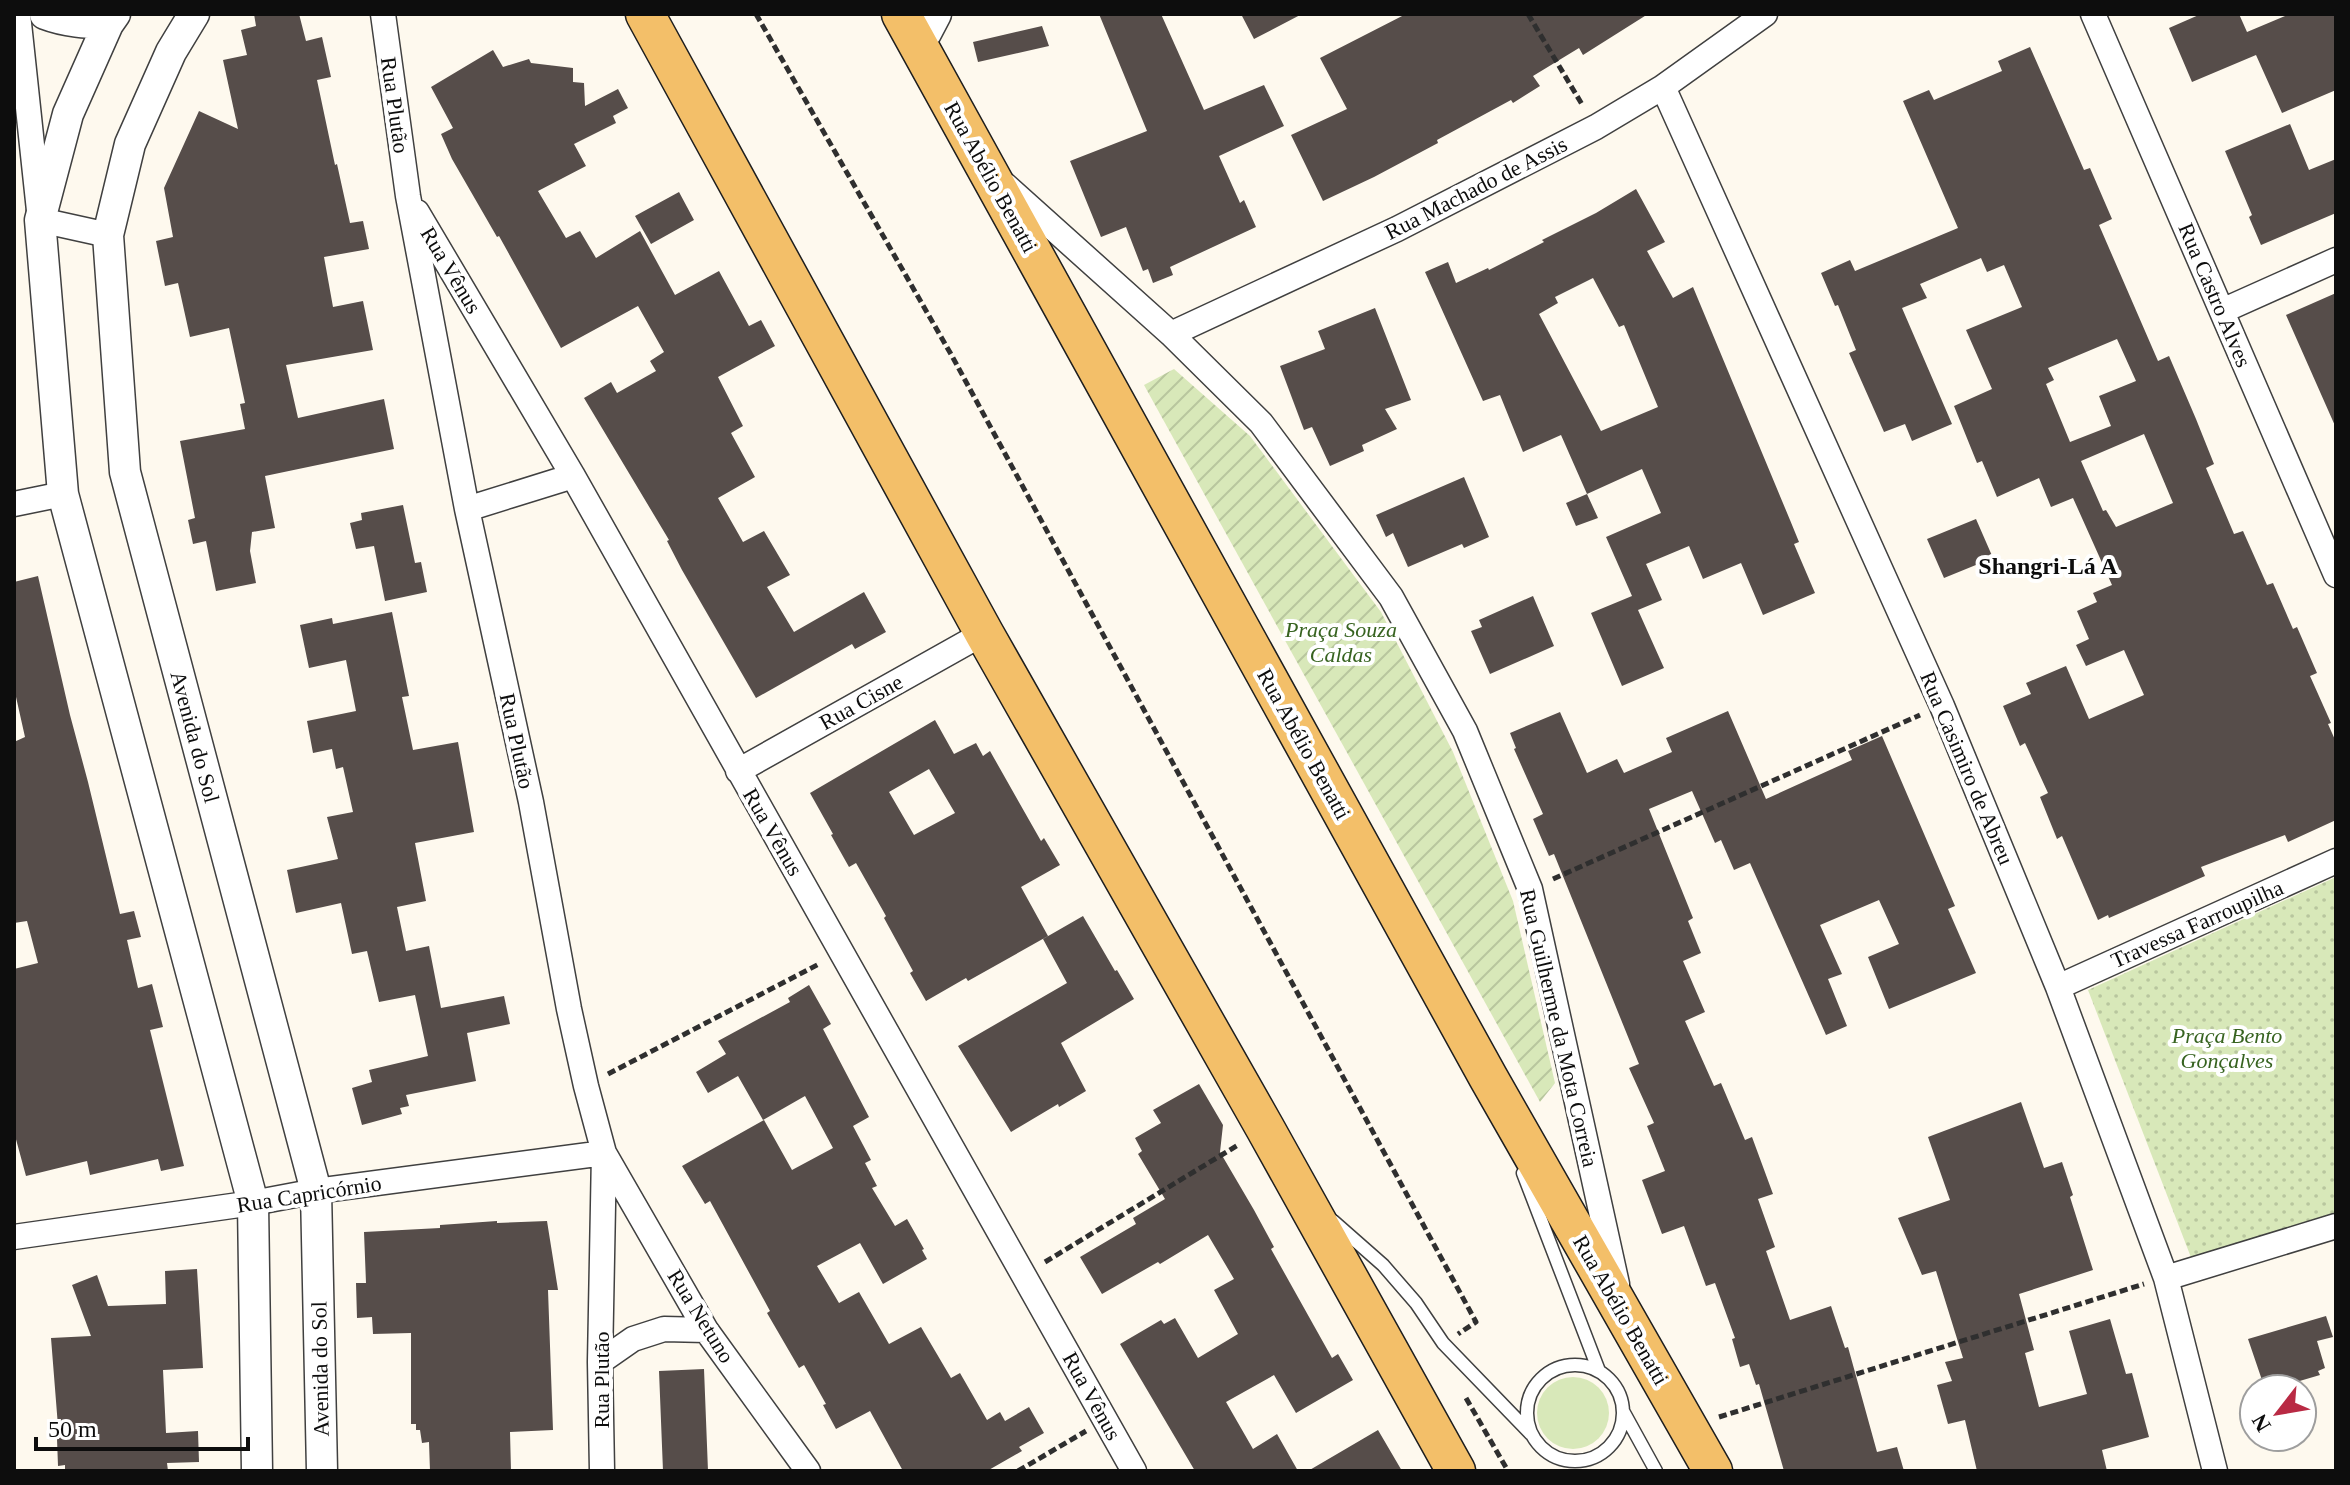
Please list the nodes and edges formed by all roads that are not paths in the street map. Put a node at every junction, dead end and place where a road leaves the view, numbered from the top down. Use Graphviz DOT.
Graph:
graph roads {
  1 [pos="18,14"];
  2 [pos="45,14"];
  3 [pos="194,14"];
  4 [pos="383,14"];
  5 [pos="645,14"];
  6 [pos="1765,14"];
  7 [pos="2093,14"];
  8 [pos="112,19"];
  9 [pos="918,23"];
  10 [pos="1663,87"];
  11 [pos="984,166"];
  12 [pos="408,196"];
  13 [pos="40,220"];
  14 [pos="108,235"];
  15 [pos="2336,260"];
  16 [pos="2222,311"];
  17 [pos="1171,334"];
  18 [pos="573,476"];
  19 [pos="63,494"];
  20 [pos="14,504"];
  21 [pos="467,509"];
  22 [pos="2336,575"];
  23 [pos="984,633"];
  24 [pos="738,771"];
  25 [pos="2336,861"];
  26 [pos="2058,987"];
  27 [pos="1488,1077"];
  28 [pos="1515,1152"];
  29 [pos="604,1153"];
  30 [pos="1521,1166"];
  31 [pos="1298,1189"];
  32 [pos="316,1191"];
  33 [pos="253,1203"];
  34 [pos="2336,1226"];
  35 [pos="14,1237"];
  36 [pos="2166,1278"];
  37 [pos="1623,1314"];
  38 [pos="706,1330"];
  39 [pos="600,1362"];
  40 [pos="1599,1371"];
  41 [pos="1623,1411"];
  42 [pos="1531,1434"];
  43 [pos="1572,1466"];
  44 [pos="257,1471"];
  45 [pos="322,1471"];
  46 [pos="602,1471"];
  47 [pos="808,1471"];
  48 [pos="1134,1471"];
  49 [pos="1456,1471"];
  50 [pos="1656,1471"];
  51 [pos="1713,1471"];
  52 [pos="2215,1471"];
  1 -- 13 [label="street"];
  2 -- 8 [label="street"];
  3 -- 14 [label="street, Avenida do Sol"];
  4 -- 12 [label="street, Rua Plutão"];
  5 -- 23 [label="main road"];
  6 -- 10 [label="street, Rua Machado de Assis"];
  7 -- 16 [label="street, Rua Castro Alves"];
  8 -- 13 [label="street"];
  9 -- 11 [label="main road, Rua Abélio Benatti"];
  10 -- 17 [label="street, Rua Machado de Assis"];
  10 -- 26 [label="street, Rua Casimiro de Abreu"];
  11 -- 17 [label="street, Rua Guilherme da Mota Correia"];
  11 -- 27 [label="main road, Rua Abélio Benatti"];
  12 -- 18 [label="street, Rua Vênus"];
  12 -- 21 [label="street, Rua Plutão"];
  13 -- 14 [label="street"];
  13 -- 19 [label="street"];
  14 -- 32 [label="street, Avenida do Sol"];
  15 -- 16 [label="street"];
  16 -- 22 [label="street, Rua Castro Alves"];
  17 -- 37 [label="street, Rua Guilherme da Mota Correia"];
  18 -- 21 [label="street"];
  18 -- 24 [label="street, Rua Vênus"];
  19 -- 20 [label="street"];
  19 -- 33 [label="street"];
  21 -- 29 [label="street, Rua Plutão"];
  23 -- 24 [label="street, Rua Cisne"];
  23 -- 31 [label="main road"];
  24 -- 48 [label="street, Rua Vênus"];
  25 -- 26 [label="street, Travessa Farroupilha"];
  26 -- 36 [label="street, Rua Casimiro de Abreu"];
  27 -- 28 [label="lane"];
  27 -- 37 [label="main road, Rua Abélio Benatti"];
  29 -- 32 [label="street, Rua Capricórnio"];
  29 -- 38 [label="street, Rua Netuno"];
  29 -- 39 [label="street, Rua Plutão"];
  30 -- 40 [label="lane"];
  31 -- 42 [label="lane"];
  31 -- 49 [label="main road"];
  32 -- 33 [label="street, Rua Capricórnio"];
  32 -- 45 [label="street, Avenida do Sol"];
  33 -- 35 [label="street, Rua Capricórnio"];
  33 -- 44 [label="street"];
  34 -- 36 [label="street"];
  36 -- 52 [label="street, Rua Casimiro de Abreu"];
  37 -- 51 [label="main road, Rua Abélio Benatti"];
  38 -- 39 [label="street"];
  38 -- 47 [label="street, Rua Netuno"];
  39 -- 46 [label="street, Rua Plutão"];
  40 -- 41 [label="lane"];
  40 -- 42 [label="lane"];
  41 -- 43 [label="lane"];
  41 -- 50 [label="lane"];
  42 -- 43 [label="lane"];
}
